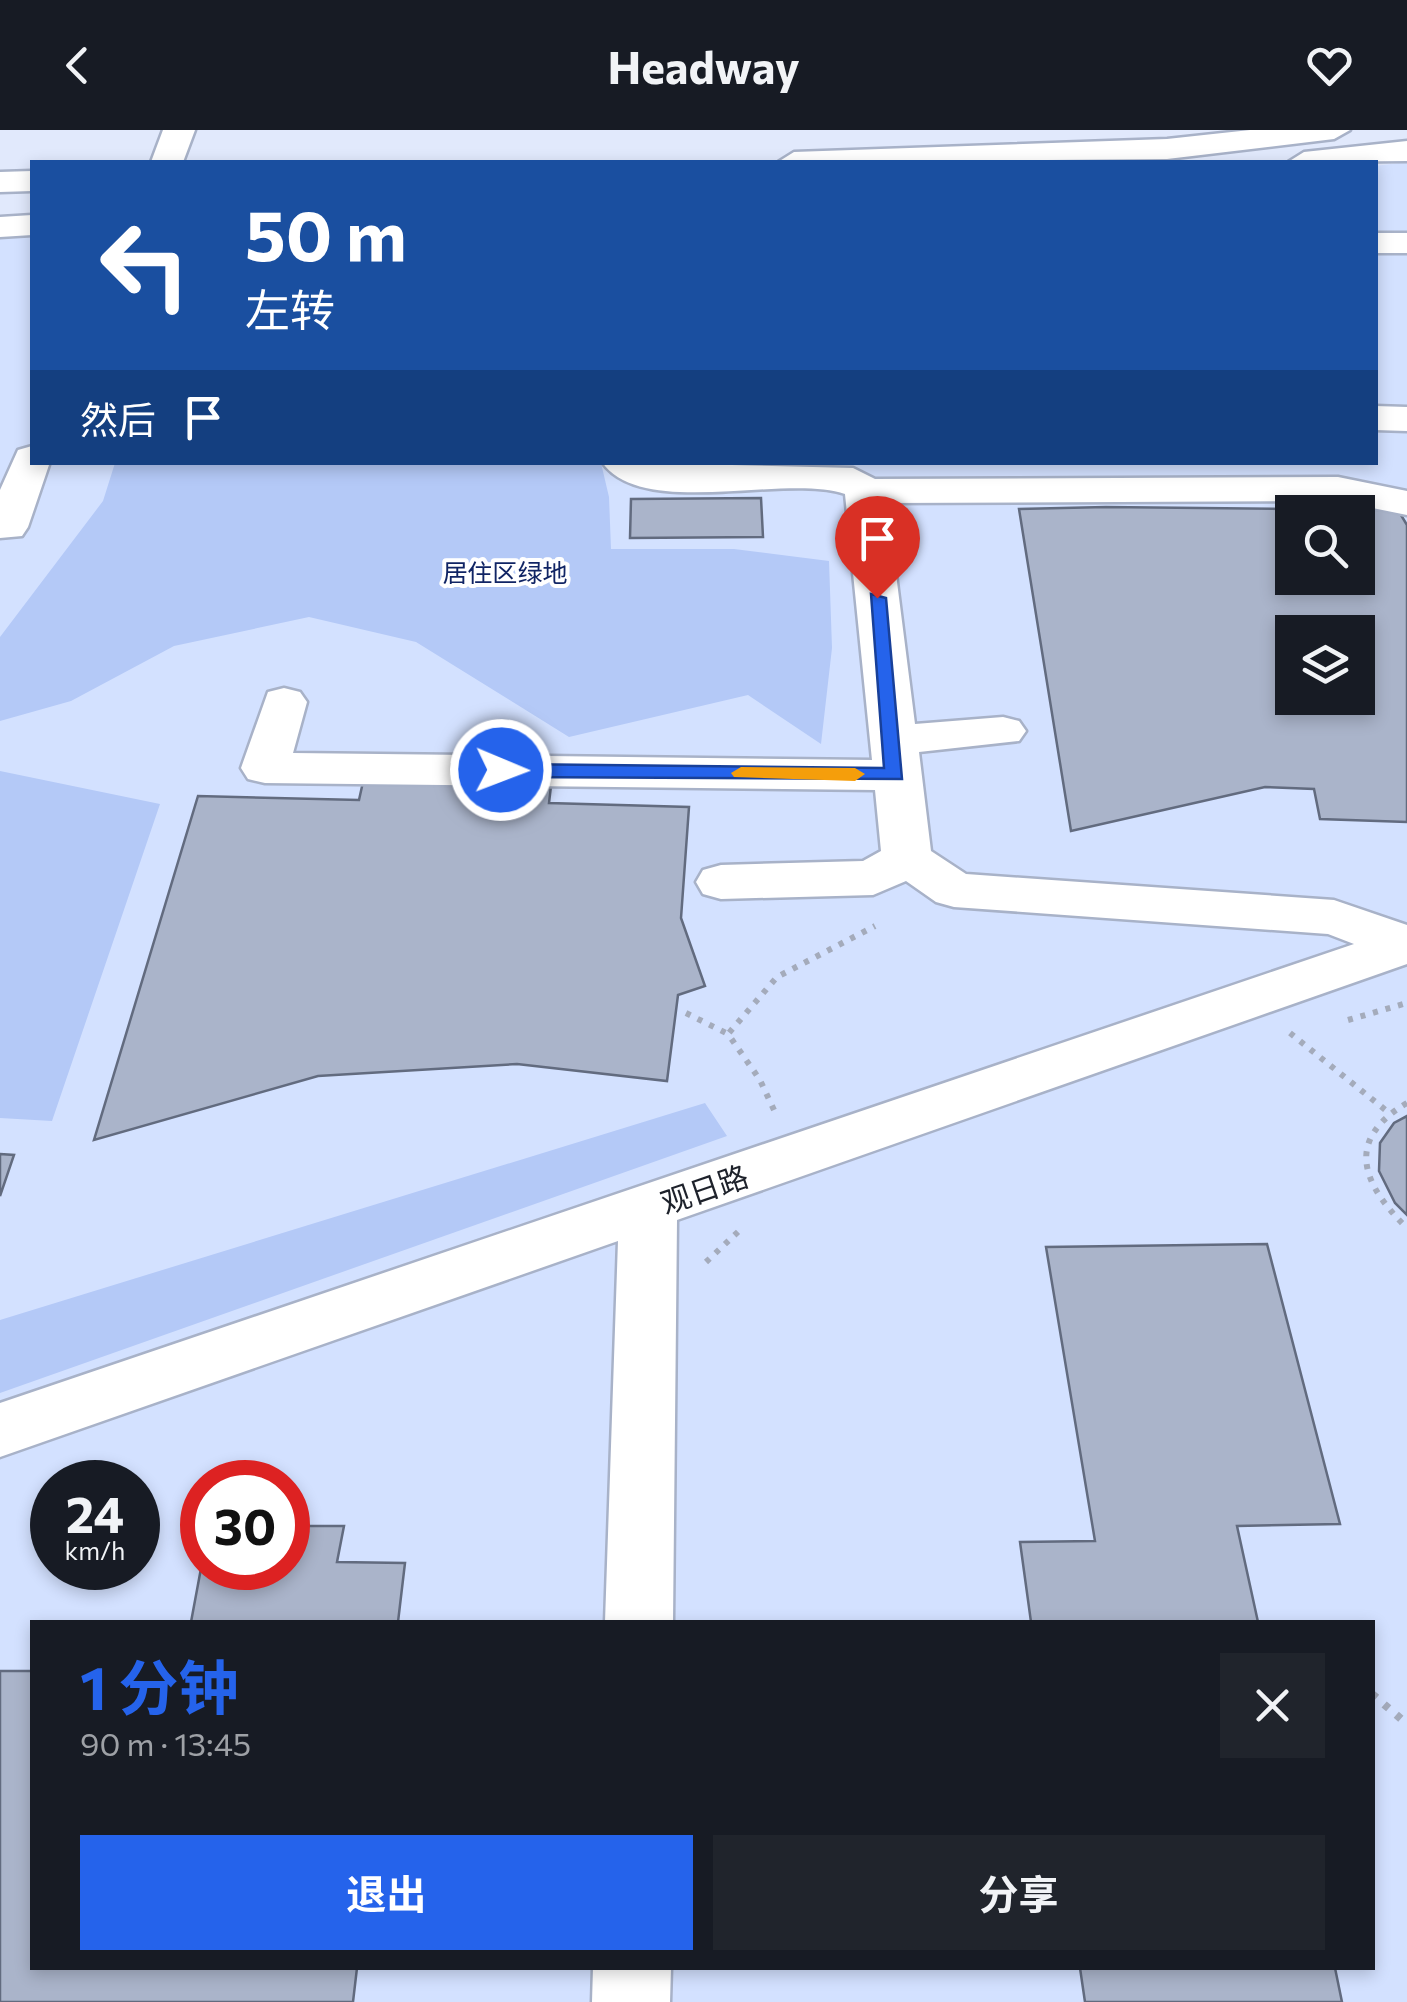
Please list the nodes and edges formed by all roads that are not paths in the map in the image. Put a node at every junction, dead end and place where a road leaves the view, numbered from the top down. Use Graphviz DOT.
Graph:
graph roads {
  1 [pos="179,130"];
  2 [pos="1334,130"];
  3 [pos="1407,151"];
  4 [pos="168,160"];
  5 [pos="851,160"];
  6 [pos="1323,160"];
  7 [pos="30,181"];
  8 [pos="0,182"];
  9 [pos="30,225"];
  10 [pos="0,226"];
  11 [pos="1378,243"];
  12 [pos="1407,243"];
  13 [pos="1378,418"];
  14 [pos="1407,418"];
  15 [pos="628,465"];
  16 [pos="18,473"];
  17 [pos="1334,476"];
  18 [pos="865,491"];
  19 [pos="1407,503"];
  20 [pos="7,528"];
  21 [pos="284,702"];
  22 [pos="1003,731"];
  23 [pos="894,757"];
  24 [pos="907,858"];
  25 [pos="721,882"];
  26 [pos="1407,945"];
  27 [pos="648,1207"];
  28 [pos="0,1430"];
  29 [pos="640,1620"];
  30 [pos="632,1970"];
  31 [pos="631,2002"];
  1 -- 4 [label="street"];
  2 -- 5 [label="street"];
  3 -- 6 [label="street"];
  7 -- 8 [label="street"];
  9 -- 10 [label="street"];
  11 -- 12 [label="street"];
  13 -- 14 [label="street"];
  15 -- 18 [label="street"];
  16 -- 20 [label="street"];
  17 -- 18 [label="street"];
  17 -- 19 [label="street"];
  18 -- 23 [label="street"];
  21 -- 23 [label="street"];
  22 -- 23 [label="street"];
  23 -- 24 [label="street"];
  24 -- 25 [label="street"];
  24 -- 26 [label="street"];
  26 -- 27 [label="street, 观日路"];
  27 -- 28 [label="street, 观日路"];
  27 -- 29 [label="street"];
  30 -- 31 [label="street"];
}
